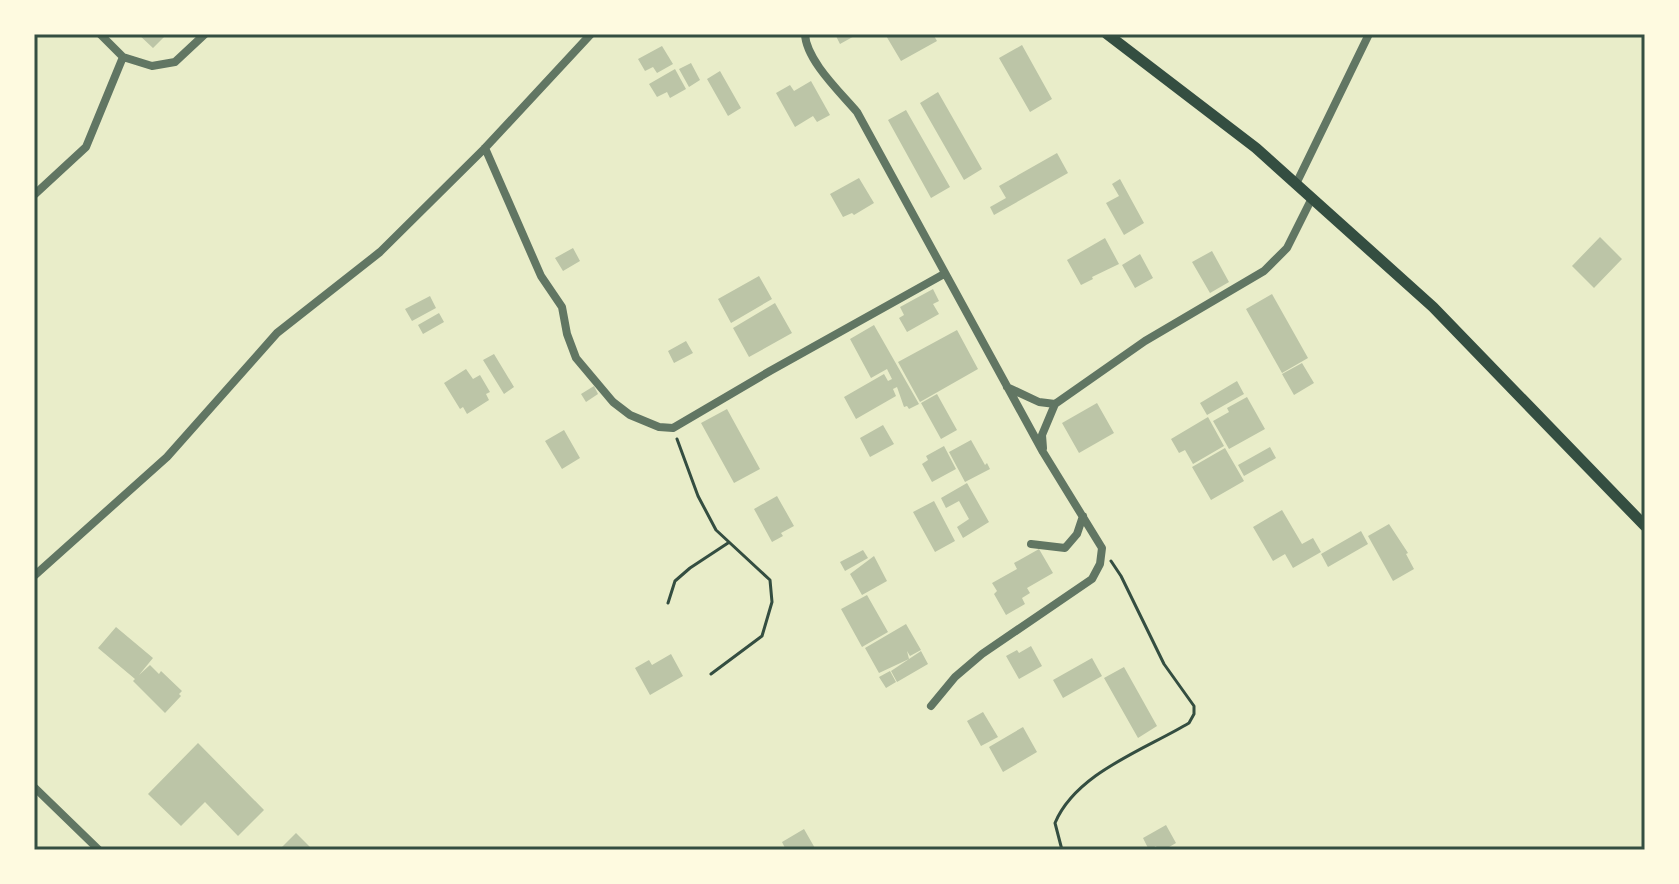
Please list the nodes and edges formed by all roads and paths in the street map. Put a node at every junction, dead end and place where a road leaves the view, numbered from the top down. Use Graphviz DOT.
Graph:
graph roads {
  1 [pos="100,34"];
  2 [pos="205,34"];
  3 [pos="591,34"];
  4 [pos="805,34"];
  5 [pos="1107,34"];
  6 [pos="1369,34"];
  7 [pos="123,57"];
  8 [pos="485,148"];
  9 [pos="1296,184"];
  10 [pos="34,195"];
  11 [pos="1312,198"];
  12 [pos="944,274"];
  13 [pos="1007,387"];
  14 [pos="1055,404"];
  15 [pos="673,428"];
  16 [pos="1043,452"];
  17 [pos="1083,516"];
  18 [pos="1645,526"];
  19 [pos="728,543"];
  20 [pos="1031,544"];
  21 [pos="1102,548"];
  22 [pos="34,576"];
  23 [pos="668,603"];
  24 [pos="711,674"];
  25 [pos="931,706"];
  26 [pos="34,787"];
  27 [pos="99,850"];
  28 [pos="1062,850"];
  1 -- 7 [label="street"];
  2 -- 7 [label="street"];
  3 -- 8 [label="street"];
  4 -- 12 [label="street"];
  5 -- 9 [label="main road"];
  6 -- 9 [label="street"];
  7 -- 10 [label="street"];
  8 -- 15 [label="street"];
  8 -- 22 [label="street"];
  9 -- 11 [label="main road"];
  11 -- 14 [label="street"];
  11 -- 18 [label="main road"];
  12 -- 13 [label="street"];
  12 -- 15 [label="street"];
  13 -- 14 [label="street"];
  13 -- 16 [label="street"];
  14 -- 16 [label="street"];
  15 -- 19 [label="path"];
  16 -- 17 [label="street"];
  17 -- 20 [label="street"];
  17 -- 21 [label="street"];
  19 -- 23 [label="path"];
  19 -- 24 [label="path"];
  21 -- 25 [label="street"];
  21 -- 28 [label="path"];
  26 -- 27 [label="street"];
}
